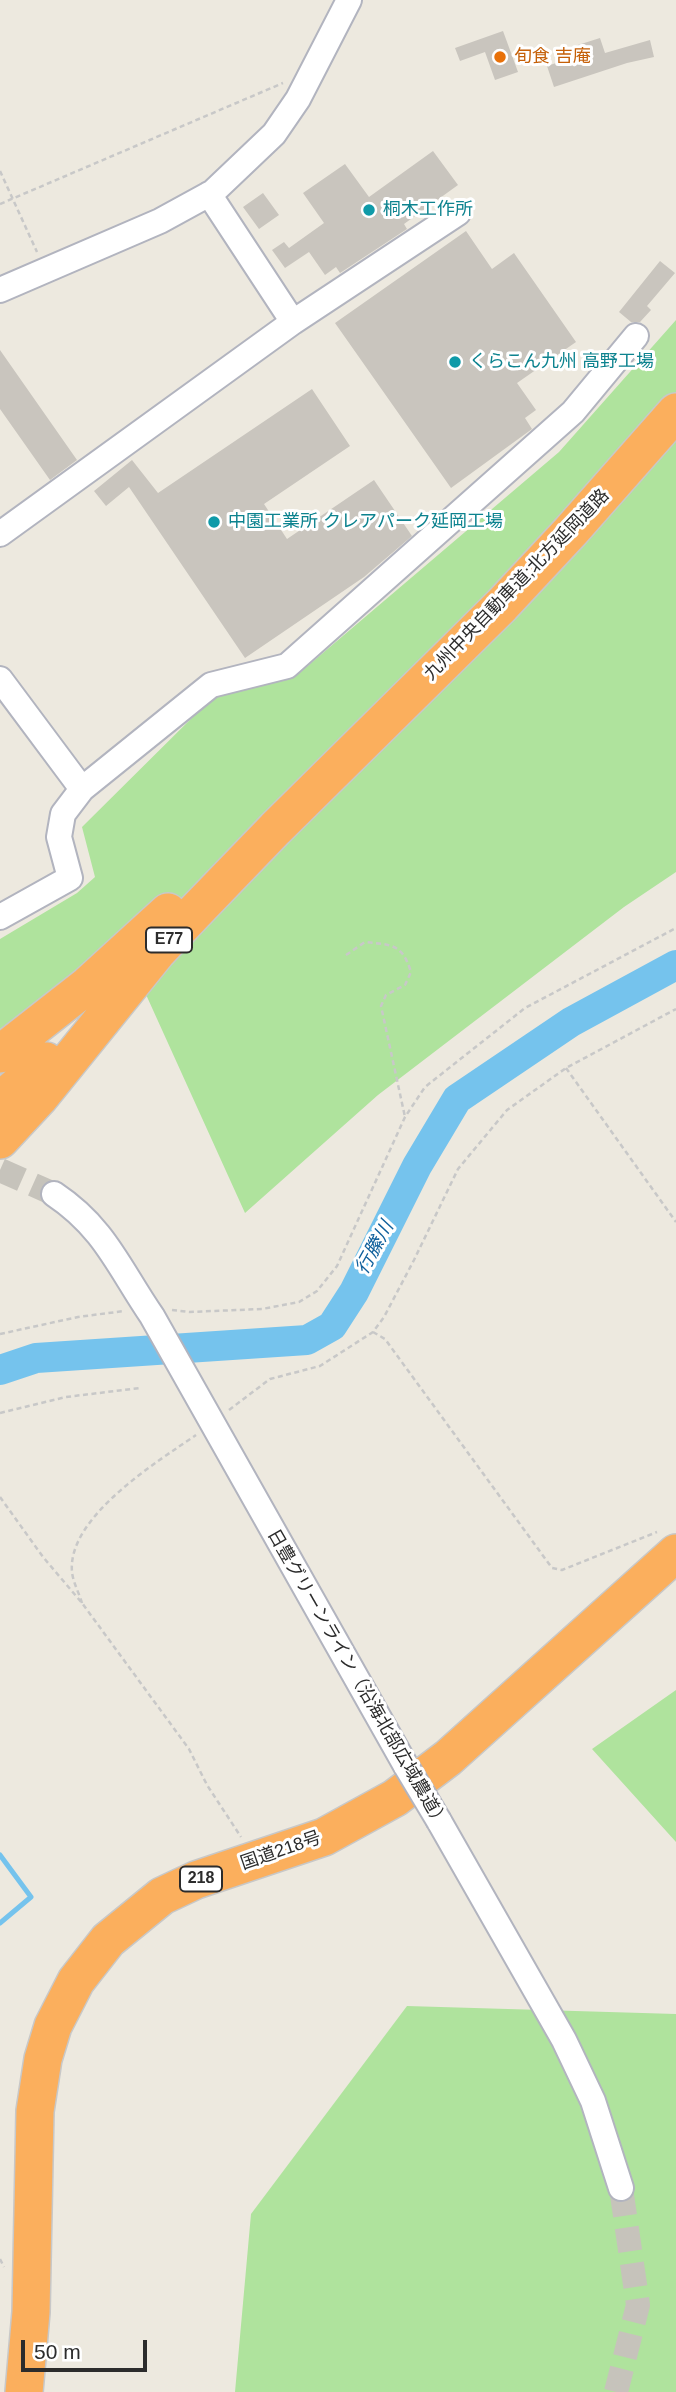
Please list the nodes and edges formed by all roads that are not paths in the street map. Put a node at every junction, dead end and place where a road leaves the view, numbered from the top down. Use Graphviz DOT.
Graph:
graph roads {
  1 [pos="349,0"];
  2 [pos="209,194"];
  3 [pos="458,213"];
  4 [pos="0,290"];
  5 [pos="293,322"];
  6 [pos="636,336"];
  7 [pos="676,412"];
  8 [pos="0,534"];
  9 [pos="0,679"];
  10 [pos="82,789"];
  11 [pos="0,918"];
  12 [pos="143,948"];
  13 [pos="0,1043"];
  14 [pos="0,1054"];
  15 [pos="0,1101"];
  16 [pos="0,1140"];
  17 [pos="54,1194"];
  18 [pos="668,1542"];
  19 [pos="621,2188"];
  20 [pos="24,2392"];
  1 -- 2 [label="street"];
  2 -- 4 [label="street"];
  2 -- 5 [label="street"];
  3 -- 5 [label="street"];
  5 -- 8 [label="street"];
  6 -- 10 [label="street"];
  7 -- 12 [label="highway, 九州中央自動車道;北方延岡道路 / E77"];
  9 -- 10 [label="street"];
  10 -- 11 [label="street"];
  12 -- 13 [label="highway"];
  12 -- 14 [label="highway, 九州中央自動車道;北方延岡道路 / E77"];
  12 -- 15 [label="highway"];
  12 -- 16 [label="highway, 九州中央自動車道;北方延岡道路 / E77"];
  17 -- 19 [label="street, 日豊グリーンライン（沿海北部広域農道）, bridge"];
  18 -- 20 [label="highway, 国道218号 / 218"];
}
